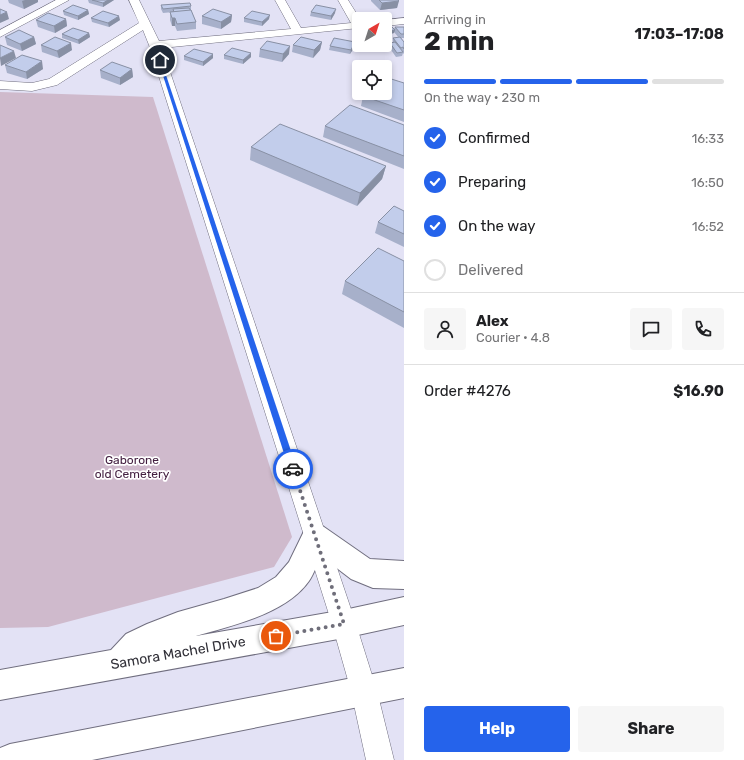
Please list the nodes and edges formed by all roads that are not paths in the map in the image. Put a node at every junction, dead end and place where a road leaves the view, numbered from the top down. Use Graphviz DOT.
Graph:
graph roads {
  1 [pos="64,0"];
  2 [pos="134,0"];
  3 [pos="280,0"];
  4 [pos="343,0"];
  5 [pos="352,14"];
  6 [pos="404,21"];
  7 [pos="392,22"];
  8 [pos="144,25"];
  9 [pos="352,26"];
  10 [pos="298,32"];
  11 [pos="0,34"];
  12 [pos="155,45"];
  13 [pos="0,86"];
  14 [pos="315,536"];
  15 [pos="404,575"];
  16 [pos="404,611"];
  17 [pos="344,624"];
  18 [pos="120,663"];
  19 [pos="404,683"];
  20 [pos="0,685"];
  21 [pos="364,691"];
  22 [pos="10,760"];
  23 [pos="380,760"];
  1 -- 11 [label="street"];
  2 -- 8 [label="street"];
  3 -- 10 [label="street"];
  4 -- 5 [label="street"];
  6 -- 7 [label="street"];
  8 -- 12 [label="street"];
  8 -- 13 [label="street"];
  9 -- 10 [label="street"];
  10 -- 12 [label="street"];
  12 -- 14 [label="street"];
  14 -- 15 [label="main road"];
  14 -- 17 [label="street"];
  14 -- 18 [label="main road"];
  16 -- 17 [label="main road, Samora Machel Drive"];
  17 -- 18 [label="main road, Samora Machel Drive"];
  17 -- 21 [label="street"];
  18 -- 20 [label="main road, Samora Machel Drive"];
  19 -- 21 [label="main road"];
  21 -- 22 [label="main road"];
  21 -- 23 [label="street"];
}
